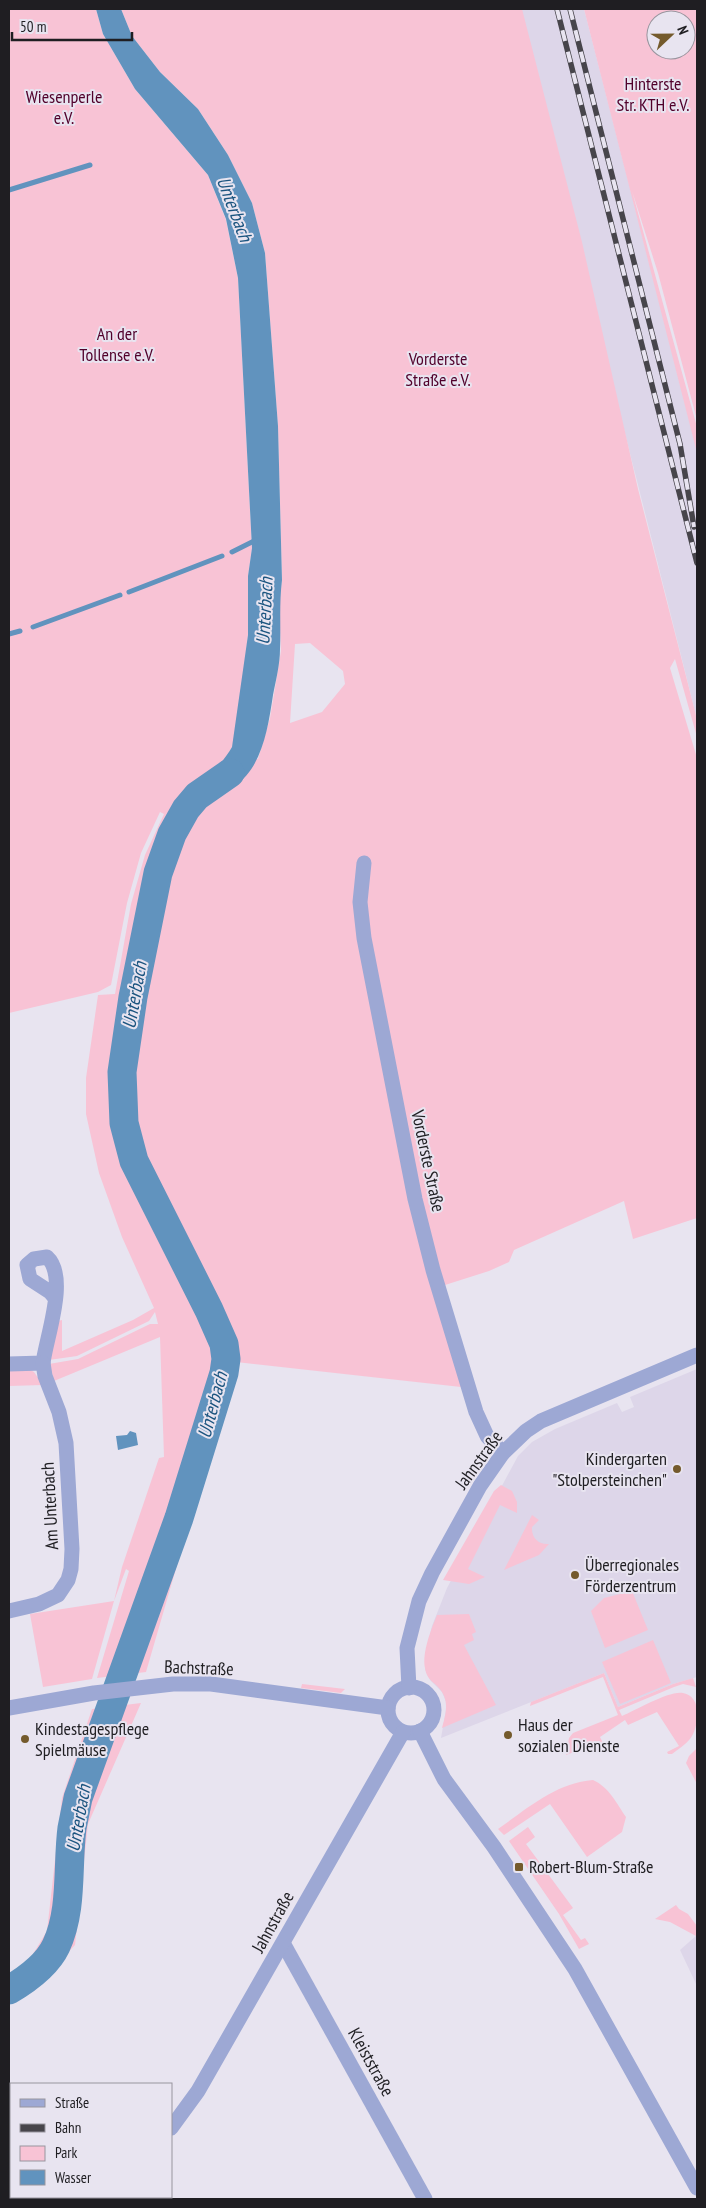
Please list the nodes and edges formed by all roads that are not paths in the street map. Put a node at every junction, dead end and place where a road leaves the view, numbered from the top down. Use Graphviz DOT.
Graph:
graph roads {
  1 [pos="364,863"];
  2 [pos="55,1298"];
  3 [pos="697,1355"];
  4 [pos="43,1363"];
  5 [pos="9,1364"];
  6 [pos="503,1453"];
  7 [pos="9,1612"];
  8 [pos="409,1688"];
  9 [pos="9,1708"];
  10 [pos="388,1708"];
  11 [pos="420,1731"];
  12 [pos="403,1732"];
  13 [pos="283,1942"];
  14 [pos="172,2127"];
  15 [pos="697,2188"];
  16 [pos="425,2199"];
  1 -- 6 [label="street, Vorderste Straße"];
  2 -- 4 [label="street"];
  3 -- 6 [label="street, Jahnstraße"];
  4 -- 5 [label="street"];
  4 -- 7 [label="street, Am Unterbach"];
  6 -- 8 [label="street, Jahnstraße"];
  8 -- 10 [label="street"];
  8 -- 11 [label="street"];
  9 -- 10 [label="street, Bachstraße"];
  10 -- 12 [label="street"];
  11 -- 12 [label="street"];
  11 -- 15 [label="street"];
  12 -- 13 [label="street, Jahnstraße"];
  13 -- 14 [label="street, Jahnstraße"];
  13 -- 16 [label="street, Kleiststraße"];
}
